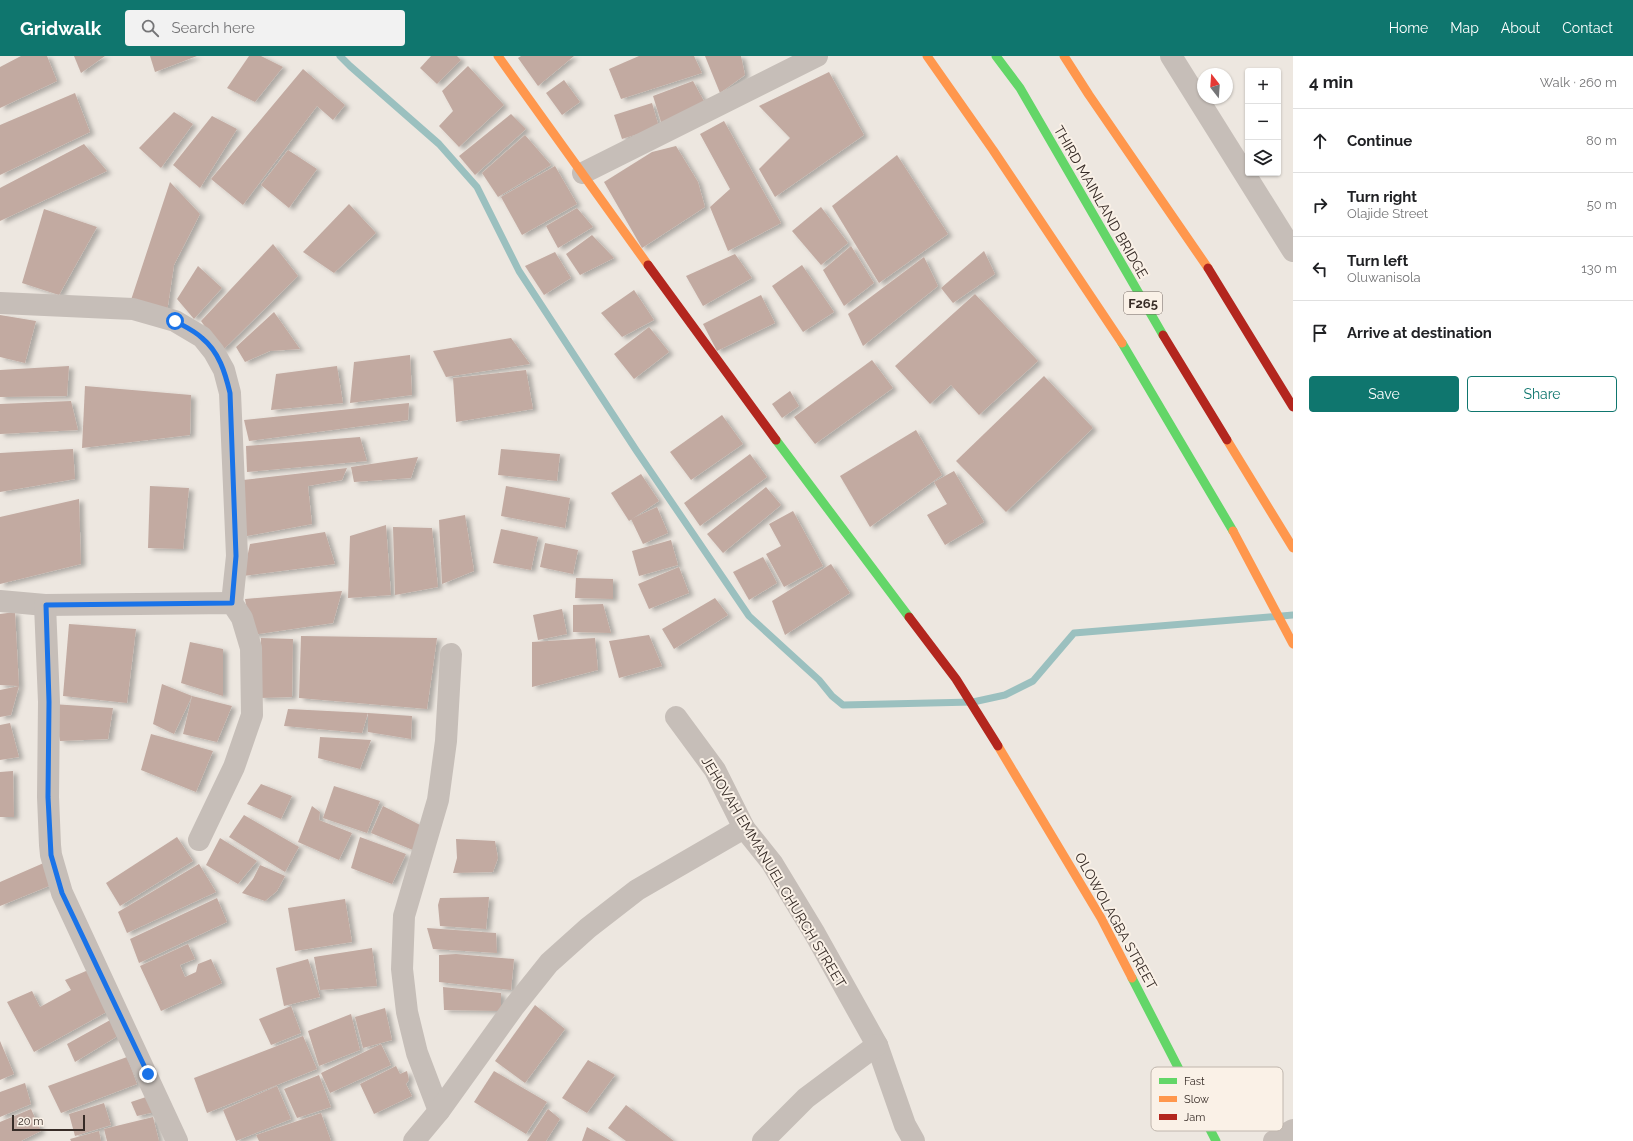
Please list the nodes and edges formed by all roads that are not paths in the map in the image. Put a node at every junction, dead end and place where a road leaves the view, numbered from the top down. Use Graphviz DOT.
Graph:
graph roads {
  1 [pos="498,56"];
  2 [pos="817,56"];
  3 [pos="927,56"];
  4 [pos="996,56"];
  5 [pos="1064,56"];
  6 [pos="1171,56"];
  7 [pos="583,173"];
  8 [pos="1293,251"];
  9 [pos="0,303"];
  10 [pos="1293,406"];
  11 [pos="1293,548"];
  12 [pos="0,601"];
  13 [pos="232,603"];
  14 [pos="46,605"];
  15 [pos="1293,644"];
  16 [pos="451,654"];
  17 [pos="676,717"];
  18 [pos="744,828"];
  19 [pos="198,840"];
  20 [pos="877,1045"];
  21 [pos="1178,1067"];
  22 [pos="439,1111"];
  23 [pos="1293,1130"];
  24 [pos="1211,1131"];
  25 [pos="178,1141"];
  26 [pos="414,1141"];
  27 [pos="763,1141"];
  28 [pos="914,1141"];
  29 [pos="1216,1141"];
  30 [pos="1274,1141"];
  1 -- 7 [label="main road, OLOWOLAGBA STREET"];
  2 -- 7 [label="street"];
  3 -- 15 [label="main road"];
  4 -- 11 [label="main road, THIRD MAINLAND BRIDGE / F265"];
  5 -- 10 [label="main road"];
  6 -- 8 [label="street"];
  7 -- 21 [label="main road, OLOWOLAGBA STREET"];
  9 -- 13 [label="street"];
  12 -- 14 [label="street"];
  13 -- 14 [label="street"];
  13 -- 19 [label="street"];
  14 -- 25 [label="street"];
  16 -- 22 [label="street"];
  17 -- 18 [label="street, JEHOVAH EMMANUEL CHURCH STREET"];
  18 -- 20 [label="street, JEHOVAH EMMANUEL CHURCH STREET"];
  18 -- 22 [label="street"];
  20 -- 27 [label="street"];
  20 -- 28 [label="street, JEHOVAH EMMANUEL CHURCH STREET"];
  22 -- 26 [label="street"];
  23 -- 30 [label="street"];
  24 -- 29 [label="main road, OLOWOLAGBA STREET"];
}
